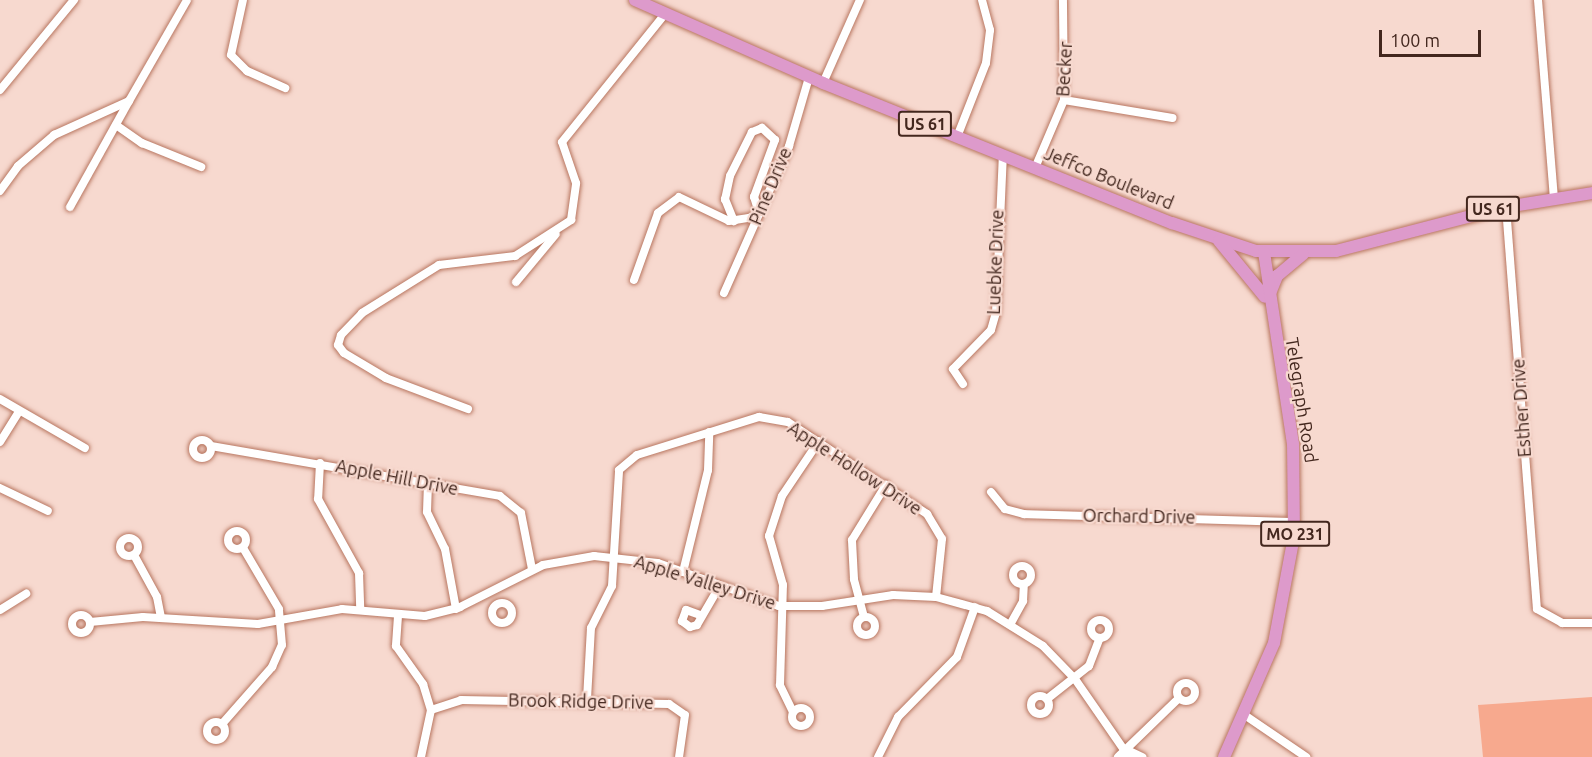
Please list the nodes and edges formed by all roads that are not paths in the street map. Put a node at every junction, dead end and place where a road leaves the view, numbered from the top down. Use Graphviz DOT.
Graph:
graph roads {
  1 [pos="74,0"];
  2 [pos="187,0"];
  3 [pos="243,0"];
  4 [pos="860,0"];
  5 [pos="982,0"];
  6 [pos="1063,0"];
  7 [pos="1539,0"];
  8 [pos="642,2"];
  9 [pos="664,15"];
  10 [pos="808,77"];
  11 [pos="823,83"];
  12 [pos="285,88"];
  13 [pos="0,90"];
  14 [pos="1064,100"];
  15 [pos="129,101"];
  16 [pos="1173,118"];
  17 [pos="116,125"];
  18 [pos="957,137"];
  19 [pos="1003,155"];
  20 [pos="201,167"];
  21 [pos="1035,168"];
  22 [pos="0,191"];
  23 [pos="1592,193"];
  24 [pos="1554,198"];
  25 [pos="70,207"];
  26 [pos="1506,207"];
  27 [pos="759,213"];
  28 [pos="734,220"];
  29 [pos="557,234"];
  30 [pos="1218,241"];
  31 [pos="1264,252"];
  32 [pos="1303,254"];
  33 [pos="634,280"];
  34 [pos="516,282"];
  35 [pos="724,293"];
  36 [pos="1267,300"];
  37 [pos="963,384"];
  38 [pos="0,399"];
  39 [pos="468,409"];
  40 [pos="19,411"];
  41 [pos="710,432"];
  42 [pos="819,441"];
  43 [pos="0,442"];
  44 [pos="211,446"];
  45 [pos="85,448"];
  46 [pos="320,463"];
  47 [pos="428,483"];
  48 [pos="886,485"];
  49 [pos="0,488"];
  50 [pos="991,492"];
  51 [pos="48,511"];
  52 [pos="1295,522"];
  53 [pos="243,548"];
  54 [pos="134,555"];
  55 [pos="613,556"];
  56 [pos="532,569"];
  57 [pos="683,572"];
  58 [pos="1024,584"];
  59 [pos="719,587"];
  60 [pos="490,591"];
  61 [pos="26,594"];
  62 [pos="936,597"];
  63 [pos="860,599"];
  64 [pos="497,604"];
  65 [pos="779,606"];
  66 [pos="975,606"];
  67 [pos="456,609"];
  68 [pos="0,610"];
  69 [pos="360,610"];
  70 [pos="700,615"];
  71 [pos="398,616"];
  72 [pos="864,617"];
  73 [pos="161,618"];
  74 [pos="282,620"];
  75 [pos="90,622"];
  76 [pos="1011,623"];
  77 [pos="1592,623"];
  78 [pos="1100,638"];
  79 [pos="1074,678"];
  80 [pos="1179,698"];
  81 [pos="587,699"];
  82 [pos="1047,699"];
  83 [pos="431,710"];
  84 [pos="793,712"];
  85 [pos="1246,716"];
  86 [pos="222,724"];
  87 [pos="1127,752"];
  88 [pos="422,757"];
  89 [pos="679,757"];
  90 [pos="878,757"];
  91 [pos="1118,757"];
  92 [pos="1142,757"];
  93 [pos="1224,757"];
  94 [pos="1306,757"];
  1 -- 13 [label="street"];
  2 -- 15 [label="street"];
  3 -- 12 [label="street"];
  4 -- 11 [label="street"];
  5 -- 18 [label="street"];
  6 -- 14 [label="street, Becker"];
  7 -- 24 [label="street"];
  8 -- 9 [label="main road, Jeffco Boulevard / US 61"];
  9 -- 10 [label="main road, Jeffco Boulevard / US 61"];
  9 -- 29 [label="street"];
  10 -- 11 [label="main road, Jeffco Boulevard / US 61"];
  10 -- 27 [label="street, Pine Drive"];
  11 -- 18 [label="main road, Jeffco Boulevard / US 61"];
  14 -- 16 [label="street"];
  14 -- 21 [label="street, Becker"];
  15 -- 17 [label="street"];
  15 -- 22 [label="street"];
  17 -- 20 [label="street"];
  17 -- 25 [label="street"];
  18 -- 19 [label="main road, Jeffco Boulevard / US 61"];
  19 -- 21 [label="main road, Jeffco Boulevard / US 61"];
  19 -- 37 [label="street, Luebke Drive"];
  21 -- 30 [label="main road, Jeffco Boulevard / US 61"];
  23 -- 24 [label="main road, Jeffco Boulevard / US 61"];
  24 -- 26 [label="main road, Jeffco Boulevard / US 61"];
  26 -- 32 [label="main road, Jeffco Boulevard / US 61"];
  26 -- 77 [label="street, Esther Drive"];
  27 -- 28 [label="street"];
  27 -- 28 [label="street"];
  27 -- 35 [label="street, Pine Drive"];
  28 -- 33 [label="street"];
  29 -- 34 [label="street"];
  29 -- 39 [label="street"];
  30 -- 31 [label="main road, Jeffco Boulevard / US 61"];
  30 -- 36 [label="main road"];
  31 -- 32 [label="main road, Jeffco Boulevard / US 61"];
  31 -- 36 [label="main road, Telegraph Road / MO 231"];
  32 -- 36 [label="main road"];
  36 -- 52 [label="main road, Telegraph Road / MO 231"];
  38 -- 40 [label="street"];
  40 -- 43 [label="street"];
  40 -- 45 [label="street"];
  41 -- 42 [label="street, Apple Hollow Drive"];
  41 -- 55 [label="street, Apple Hollow Drive"];
  41 -- 57 [label="street"];
  42 -- 48 [label="street, Apple Hollow Drive"];
  42 -- 65 [label="street"];
  44 -- 46 [label="street, Apple Hill Drive"];
  46 -- 47 [label="street, Apple Hill Drive"];
  46 -- 69 [label="street"];
  47 -- 56 [label="street, Apple Hill Drive"];
  47 -- 67 [label="street"];
  48 -- 62 [label="street, Apple Hollow Drive"];
  48 -- 63 [label="street"];
  49 -- 51 [label="street"];
  50 -- 52 [label="street, Orchard Drive"];
  52 -- 85 [label="main road, Telegraph Road / MO 231"];
  53 -- 74 [label="street"];
  54 -- 73 [label="street"];
  55 -- 56 [label="street, Apple Valley Drive"];
  55 -- 57 [label="street, Apple Valley Drive"];
  55 -- 81 [label="street, Apple Hollow Drive"];
  56 -- 60 [label="street, Apple Valley Drive"];
  57 -- 59 [label="street, Apple Valley Drive"];
  58 -- 76 [label="street"];
  59 -- 65 [label="street, Apple Valley Drive"];
  59 -- 70 [label="street"];
  60 -- 64 [label="street"];
  60 -- 67 [label="street, Apple Valley Drive"];
  61 -- 68 [label="street"];
  62 -- 63 [label="street, Apple Valley Drive"];
  62 -- 66 [label="street, Apple Valley Drive"];
  63 -- 65 [label="street, Apple Valley Drive"];
  63 -- 72 [label="street"];
  65 -- 84 [label="street"];
  66 -- 76 [label="street, Apple Valley Drive"];
  66 -- 90 [label="street"];
  67 -- 71 [label="street, Apple Valley Drive"];
  69 -- 71 [label="street, Apple Valley Drive"];
  69 -- 74 [label="street, Apple Valley Drive"];
  71 -- 83 [label="street"];
  73 -- 74 [label="street, Apple Valley Drive"];
  73 -- 75 [label="street, Apple Valley Drive"];
  74 -- 86 [label="street"];
  76 -- 79 [label="street, Apple Valley Drive"];
  78 -- 79 [label="street"];
  79 -- 82 [label="street"];
  79 -- 87 [label="street, Apple Valley Drive"];
  80 -- 87 [label="street"];
  81 -- 83 [label="street, Brook Ridge Drive"];
  81 -- 89 [label="street, Brook Ridge Drive"];
  83 -- 88 [label="street"];
  85 -- 93 [label="main road, Telegraph Road / MO 231"];
  85 -- 94 [label="street"];
  87 -- 91 [label="street"];
  87 -- 92 [label="street, Apple Valley Drive"];
}
